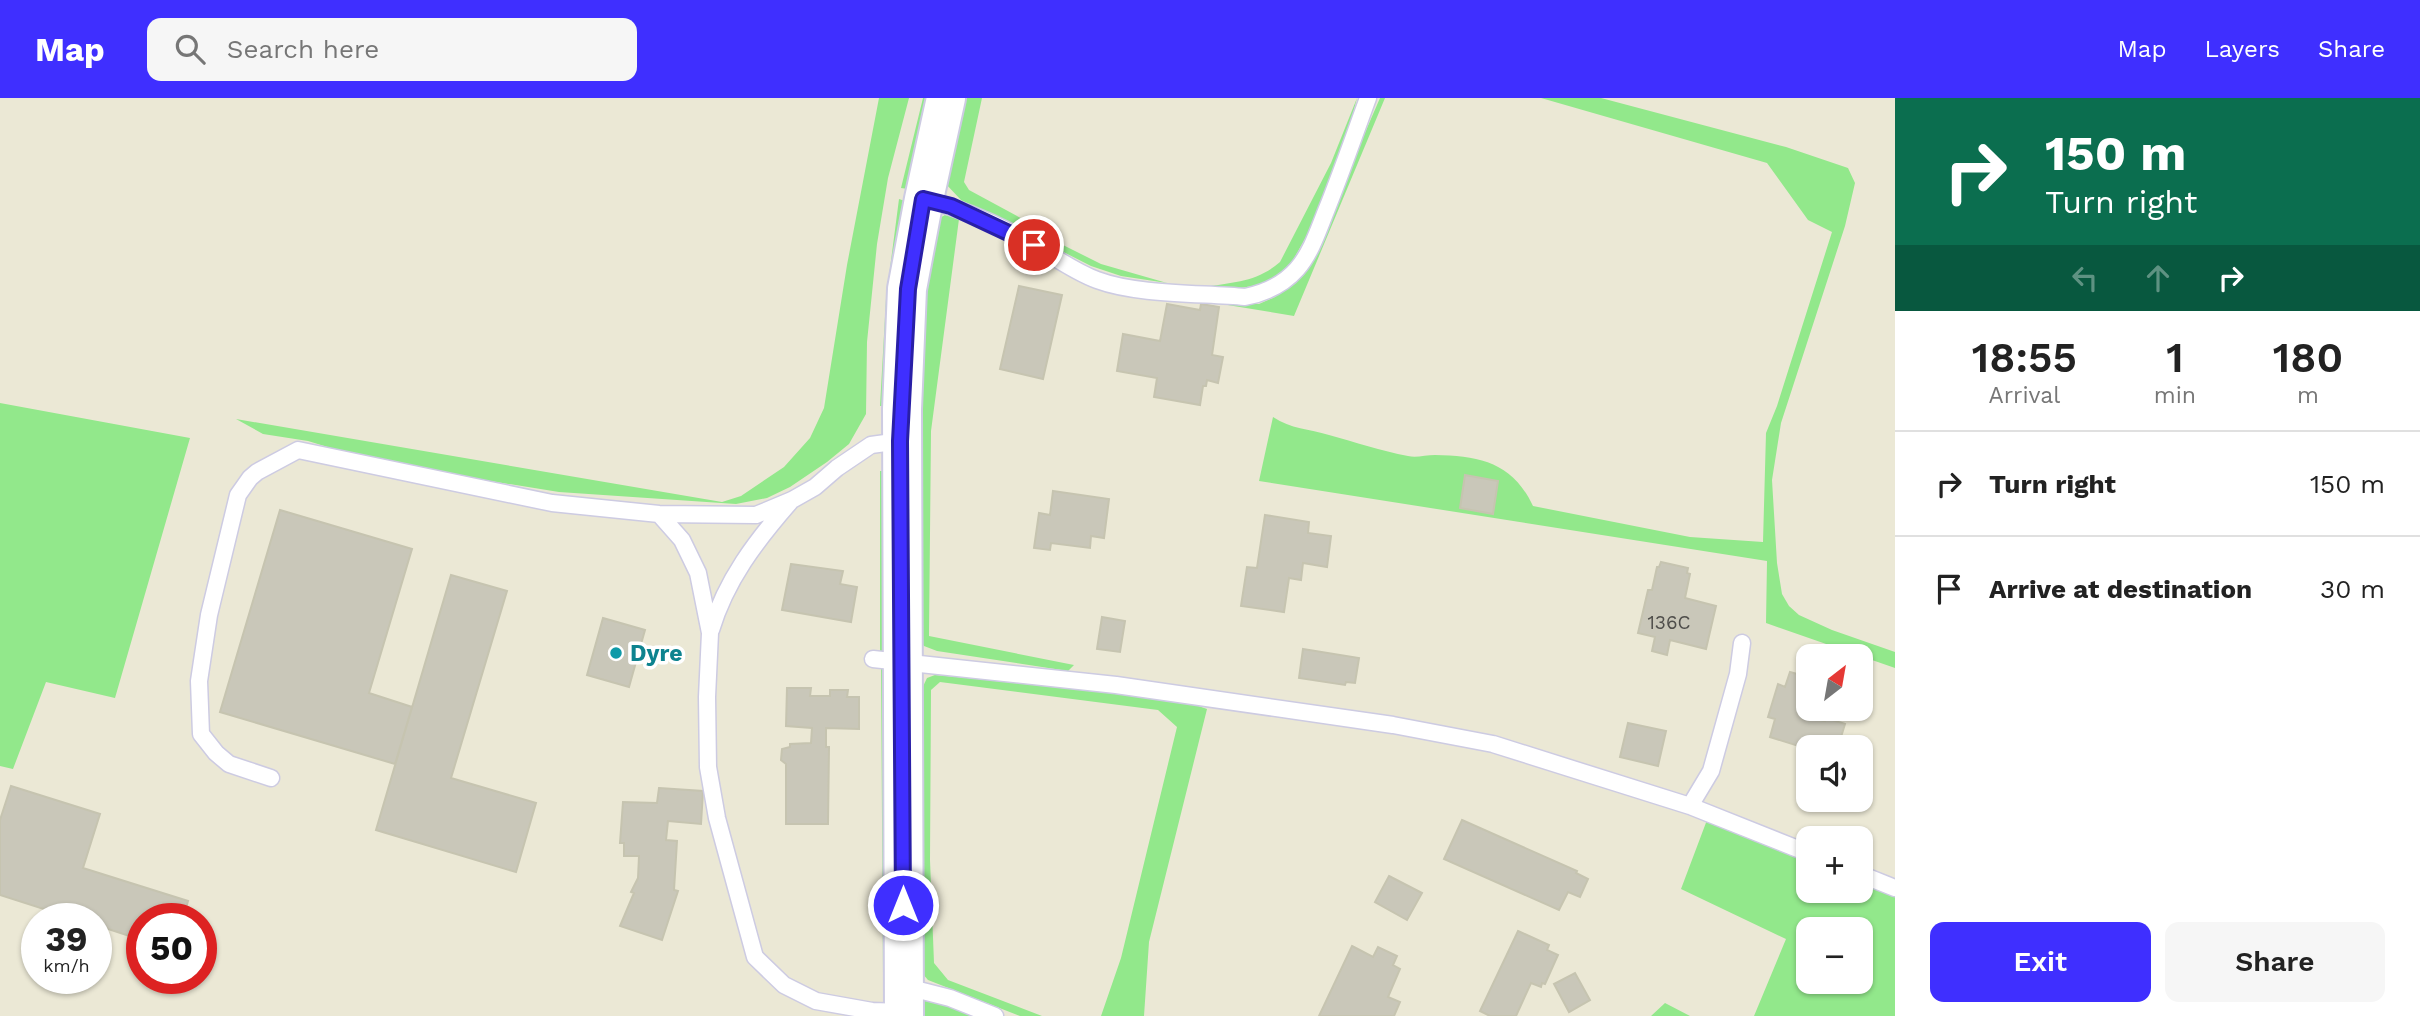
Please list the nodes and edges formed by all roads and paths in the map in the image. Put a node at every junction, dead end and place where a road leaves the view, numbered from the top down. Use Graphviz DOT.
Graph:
graph roads {
  1 [pos="946,98"];
  2 [pos="1367,98"];
  3 [pos="923,199"];
  4 [pos="900,441"];
  5 [pos="792,500"];
  6 [pos="659,514"];
  7 [pos="710,633"];
  8 [pos="1742,643"];
  9 [pos="887,661"];
  10 [pos="271,778"];
  11 [pos="1690,806"];
  12 [pos="1796,848"];
  13 [pos="1873,879"];
  14 [pos="1895,888"];
  15 [pos="904,1004"];
  16 [pos="995,1016"];
  1 -- 3 [label="main road"];
  2 -- 3 [label="lane"];
  3 -- 4 [label="main road"];
  4 -- 5 [label="lane"];
  4 -- 9 [label="main road"];
  5 -- 6 [label="lane"];
  5 -- 7 [label="lane"];
  6 -- 7 [label="lane"];
  6 -- 10 [label="lane"];
  7 -- 15 [label="lane"];
  8 -- 11 [label="lane"];
  9 -- 11 [label="lane"];
  9 -- 15 [label="main road"];
  11 -- 12 [label="lane"];
  13 -- 14 [label="lane"];
  15 -- 16 [label="lane"];
}
